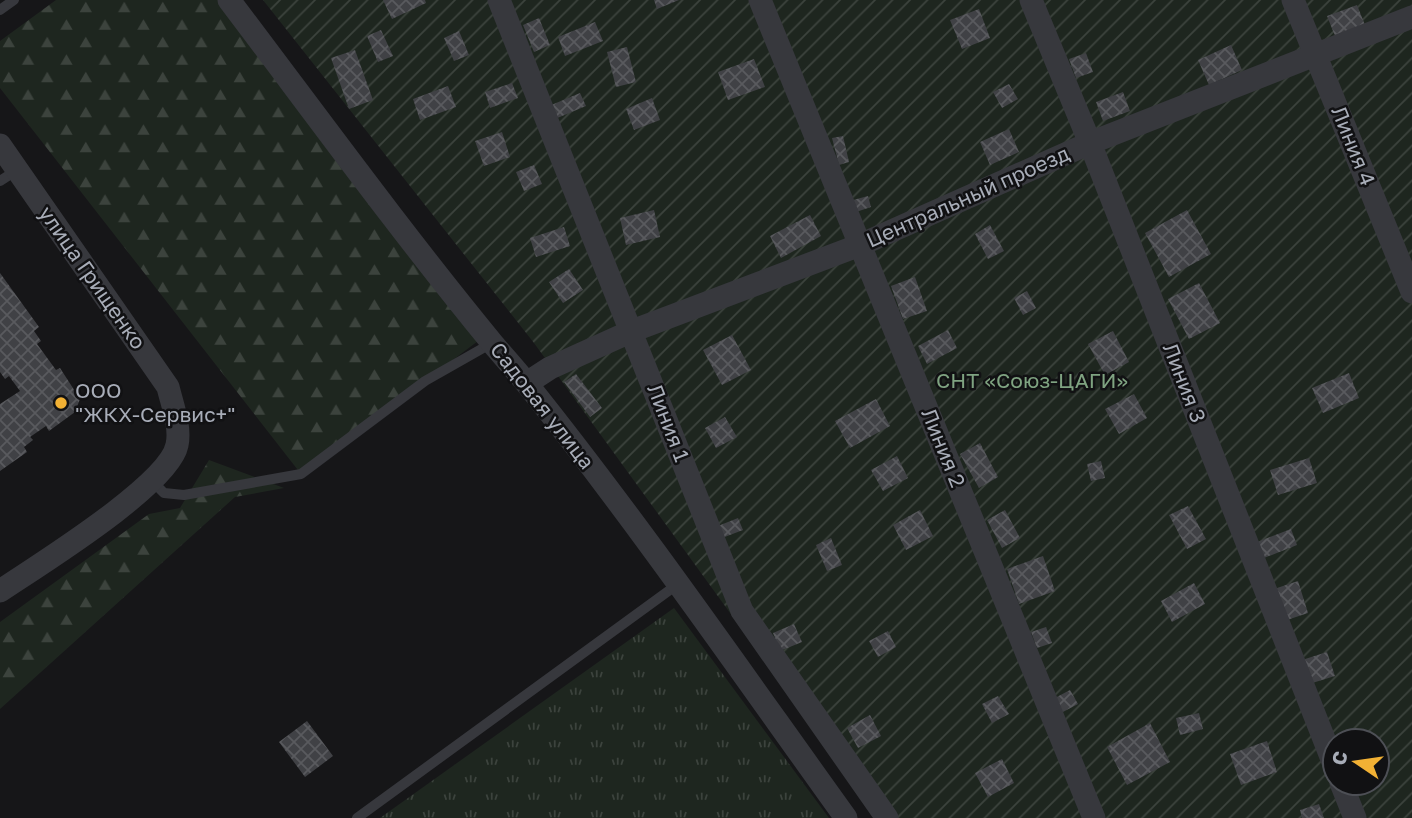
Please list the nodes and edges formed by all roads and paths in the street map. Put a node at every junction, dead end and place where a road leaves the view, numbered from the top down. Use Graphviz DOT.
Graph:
graph roads {
  1 [pos="14,0"];
  2 [pos="229,0"];
  3 [pos="499,0"];
  4 [pos="760,0"];
  5 [pos="1031,0"];
  6 [pos="1293,0"];
  7 [pos="0,10"];
  8 [pos="1412,17"];
  9 [pos="1317,55"];
  10 [pos="1090,143"];
  11 [pos="0,145"];
  12 [pos="9,175"];
  13 [pos="860,245"];
  14 [pos="1412,292"];
  15 [pos="632,331"];
  16 [pos="492,343"];
  17 [pos="527,383"];
  18 [pos="152,481"];
  19 [pos="678,584"];
  20 [pos="0,591"];
  21 [pos="1321,731"];
  22 [pos="1347,797"];
  23 [pos="357,818"];
  24 [pos="846,818"];
  25 [pos="887,818"];
  26 [pos="1094,818"];
  27 [pos="1355,818"];
  1 -- 7 [label="lane"];
  2 -- 16 [label="street, Садовая улица"];
  3 -- 15 [label="street, Линия 1"];
  4 -- 13 [label="street, Линия 2"];
  5 -- 10 [label="street, Линия 3"];
  6 -- 9 [label="street, Линия 4"];
  8 -- 9 [label="street, Центральный проезд"];
  9 -- 10 [label="street, Центральный проезд"];
  9 -- 14 [label="street, Линия 4"];
  10 -- 13 [label="street, Центральный проезд"];
  10 -- 21 [label="street, Линия 3"];
  11 -- 12 [label="street, улица Грищенко"];
  12 -- 18 [label="street, улица Грищенко"];
  13 -- 15 [label="street, Центральный проезд"];
  13 -- 26 [label="street, Линия 2"];
  15 -- 17 [label="street, Центральный проезд"];
  15 -- 25 [label="street, Линия 1"];
  16 -- 17 [label="street, Садовая улица"];
  16 -- 18 [label="lane"];
  17 -- 19 [label="street, Садовая улица"];
  18 -- 20 [label="street, улица Грищенко"];
  19 -- 23 [label="lane"];
  19 -- 24 [label="street, Садовая улица"];
  22 -- 27 [label="street"];
}
